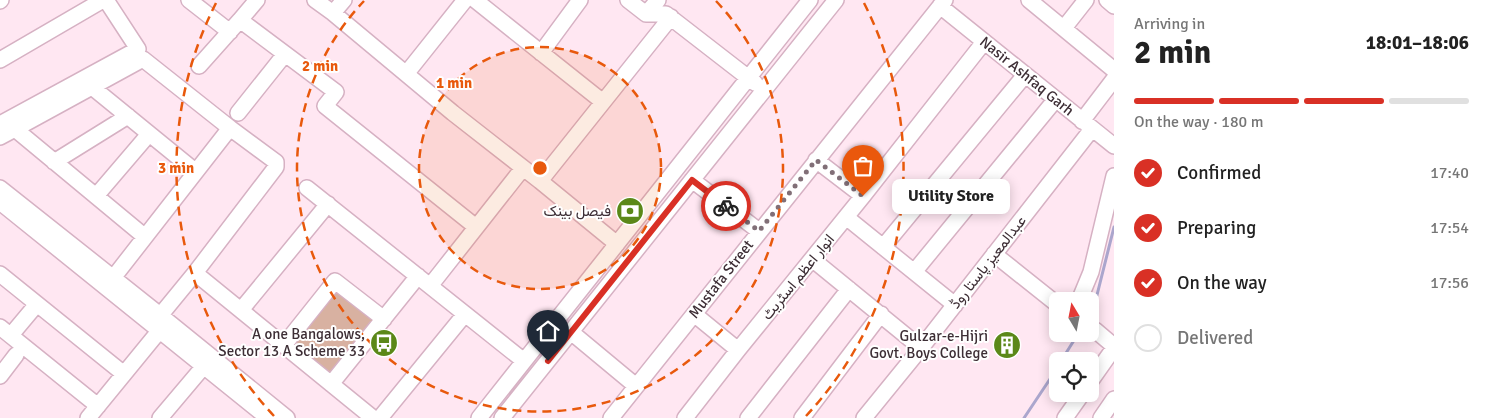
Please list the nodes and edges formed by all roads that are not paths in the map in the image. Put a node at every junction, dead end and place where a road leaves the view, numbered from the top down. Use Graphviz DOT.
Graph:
graph roads {
  1 [pos="104,0"];
  2 [pos="189,0"];
  3 [pos="256,0"];
  4 [pos="315,0"];
  5 [pos="344,0"];
  6 [pos="465,0"];
  7 [pos="475,0"];
  8 [pos="580,0"];
  9 [pos="628,0"];
  10 [pos="658,0"];
  11 [pos="810,0"];
  12 [pos="836,0"];
  13 [pos="1029,0"];
  14 [pos="1086,0"];
  15 [pos="1107,0"];
  16 [pos="942,3"];
  17 [pos="1114,6"];
  18 [pos="334,13"];
  19 [pos="646,14"];
  20 [pos="671,17"];
  21 [pos="235,26"];
  22 [pos="1064,28"];
  23 [pos="984,42"];
  24 [pos="541,53"];
  25 [pos="285,54"];
  26 [pos="0,60"];
  27 [pos="199,66"];
  28 [pos="1114,70"];
  29 [pos="406,74"];
  30 [pos="1026,75"];
  31 [pos="747,78"];
  32 [pos="1114,79"];
  33 [pos="92,88"];
  34 [pos="764,90"];
  35 [pos="1056,99"];
  36 [pos="603,102"];
  37 [pos="238,113"];
  38 [pos="128,116"];
  39 [pos="0,124"];
  40 [pos="1087,125"];
  41 [pos="230,128"];
  42 [pos="15,129"];
  43 [pos="149,134"];
  44 [pos="0,137"];
  45 [pos="1114,146"];
  46 [pos="816,160"];
  47 [pos="54,162"];
  48 [pos="523,168"];
  49 [pos="194,172"];
  50 [pos="1114,176"];
  51 [pos="692,180"];
  52 [pos="540,181"];
  53 [pos="0,188"];
  54 [pos="307,188"];
  55 [pos="96,196"];
  56 [pos="863,196"];
  57 [pos="0,202"];
  58 [pos="328,204"];
  59 [pos="846,217"];
  60 [pos="476,227"];
  61 [pos="759,231"];
  62 [pos="144,236"];
  63 [pos="617,244"];
  64 [pos="884,248"];
  65 [pos="994,254"];
  66 [pos="812,259"];
  67 [pos="914,272"];
  68 [pos="195,273"];
  69 [pos="0,274"];
  70 [pos="424,281"];
  71 [pos="109,282"];
  72 [pos="849,289"];
  73 [pos="1083,292"];
  74 [pos="1049,298"];
  75 [pos="37,304"];
  76 [pos="955,305"];
  77 [pos="241,310"];
  78 [pos="465,314"];
  79 [pos="694,314"];
  80 [pos="881,314"];
  81 [pos="384,319"];
  82 [pos="158,323"];
  83 [pos="5,331"];
  84 [pos="572,332"];
  85 [pos="1099,334"];
  86 [pos="284,345"];
  87 [pos="1114,347"];
  88 [pos="921,348"];
  89 [pos="738,350"];
  90 [pos="16,355"];
  91 [pos="524,361"];
  92 [pos="204,366"];
  93 [pos="1099,369"];
  94 [pos="124,374"];
  95 [pos="0,376"];
  96 [pos="331,384"];
  97 [pos="636,386"];
  98 [pos="1114,399"];
  99 [pos="1076,402"];
  100 [pos="98,406"];
  101 [pos="88,418"];
  102 [pos="160,418"];
  103 [pos="268,418"];
  104 [pos="287,418"];
  105 [pos="373,418"];
  106 [pos="380,418"];
  107 [pos="479,418"];
  108 [pos="502,418"];
  109 [pos="611,418"];
  110 [pos="686,418"];
  111 [pos="748,418"];
  112 [pos="802,418"];
  113 [pos="864,418"];
  114 [pos="1065,418"];
  115 [pos="1101,418"];
  1 -- 26 [label="street"];
  1 -- 39 [label="street"];
  2 -- 21 [label="street"];
  3 -- 21 [label="street"];
  4 -- 18 [label="street"];
  5 -- 18 [label="street"];
  6 -- 29 [label="street"];
  7 -- 24 [label="street"];
  8 -- 24 [label="street"];
  9 -- 19 [label="street"];
  10 -- 19 [label="street"];
  11 -- 31 [label="street"];
  12 -- 34 [label="street"];
  13 -- 22 [label="street"];
  14 -- 22 [label="street"];
  15 -- 17 [label="street"];
  16 -- 23 [label="street, Nasir Ashfaq Garh"];
  16 -- 46 [label="street, Mustafa Street"];
  18 -- 29 [label="street"];
  19 -- 20 [label="street"];
  20 -- 31 [label="street"];
  20 -- 36 [label="street"];
  21 -- 25 [label="street"];
  21 -- 27 [label="street"];
  22 -- 28 [label="street"];
  23 -- 30 [label="street, Nasir Ashfaq Garh"];
  23 -- 56 [label="street, انوار اعظم اسٹریٹ"];
  24 -- 36 [label="street"];
  25 -- 37 [label="street"];
  25 -- 60 [label="street"];
  29 -- 48 [label="street"];
  30 -- 35 [label="street, Nasir Ashfaq Garh"];
  30 -- 64 [label="street"];
  31 -- 34 [label="street"];
  31 -- 63 [label="street"];
  32 -- 40 [label="street, عبدالمعیز پاستا روڈ"];
  33 -- 38 [label="street"];
  33 -- 41 [label="street"];
  33 -- 42 [label="street"];
  34 -- 51 [label="street"];
  35 -- 40 [label="street, Nasir Ashfaq Garh"];
  35 -- 67 [label="street"];
  36 -- 52 [label="street"];
  38 -- 43 [label="street"];
  38 -- 47 [label="street"];
  40 -- 45 [label="street, Nasir Ashfaq Garh"];
  40 -- 65 [label="street, عبدالمعیز پاستا روڈ"];
  41 -- 49 [label="street"];
  41 -- 68 [label="street"];
  42 -- 44 [label="street"];
  42 -- 47 [label="street"];
  43 -- 49 [label="street"];
  43 -- 55 [label="street"];
  46 -- 56 [label="street"];
  46 -- 61 [label="street, Mustafa Street"];
  47 -- 55 [label="street"];
  48 -- 52 [label="street"];
  48 -- 60 [label="street"];
  49 -- 62 [label="street"];
  50 -- 73 [label="street"];
  51 -- 61 [label="street"];
  51 -- 84 [label="street"];
  52 -- 63 [label="street"];
  53 -- 71 [label="street"];
  54 -- 58 [label="street"];
  55 -- 62 [label="street"];
  56 -- 59 [label="street, انوار اعظم اسٹریٹ"];
  57 -- 71 [label="street"];
  58 -- 70 [label="street"];
  58 -- 77 [label="street"];
  59 -- 64 [label="street"];
  59 -- 66 [label="street, انوار اعظم اسٹریٹ"];
  60 -- 70 [label="street"];
  61 -- 79 [label="street, Mustafa Street"];
  62 -- 71 [label="street"];
  63 -- 91 [label="street"];
  64 -- 67 [label="street"];
  65 -- 74 [label="street"];
  65 -- 76 [label="street, عبدالمعیز پاستا روڈ"];
  66 -- 72 [label="street"];
  66 -- 89 [label="street, انوار اعظم اسٹریٹ"];
  67 -- 76 [label="street"];
  68 -- 77 [label="street"];
  68 -- 82 [label="street"];
  69 -- 75 [label="street"];
  70 -- 78 [label="street"];
  70 -- 81 [label="street"];
  71 -- 82 [label="street"];
  72 -- 80 [label="street"];
  72 -- 111 [label="street"];
  75 -- 83 [label="street"];
  75 -- 94 [label="street"];
  76 -- 88 [label="street, عبدالمعیز پاستا روڈ"];
  77 -- 86 [label="street"];
  78 -- 91 [label="street"];
  78 -- 106 [label="street"];
  79 -- 89 [label="street"];
  79 -- 97 [label="street, Mustafa Street"];
  80 -- 88 [label="street"];
  80 -- 112 [label="street"];
  81 -- 86 [label="street"];
  81 -- 96 [label="street"];
  82 -- 92 [label="street"];
  82 -- 94 [label="street"];
  82 -- 104 [label="street"];
  83 -- 100 [label="street"];
  84 -- 97 [label="street"];
  84 -- 108 [label="street"];
  85 -- 87 [label="street"];
  86 -- 96 [label="street"];
  87 -- 93 [label="street"];
  88 -- 113 [label="street, عبدالمعیز پاستا روڈ"];
  89 -- 110 [label="street, انوار اعظم اسٹریٹ"];
  90 -- 95 [label="street"];
  91 -- 107 [label="street"];
  92 -- 102 [label="street"];
  92 -- 103 [label="street"];
  94 -- 100 [label="street"];
  96 -- 105 [label="street"];
  97 -- 109 [label="street, Mustafa Street"];
  98 -- 115 [label="street"];
  99 -- 114 [label="street"];
  100 -- 101 [label="street"];
}
